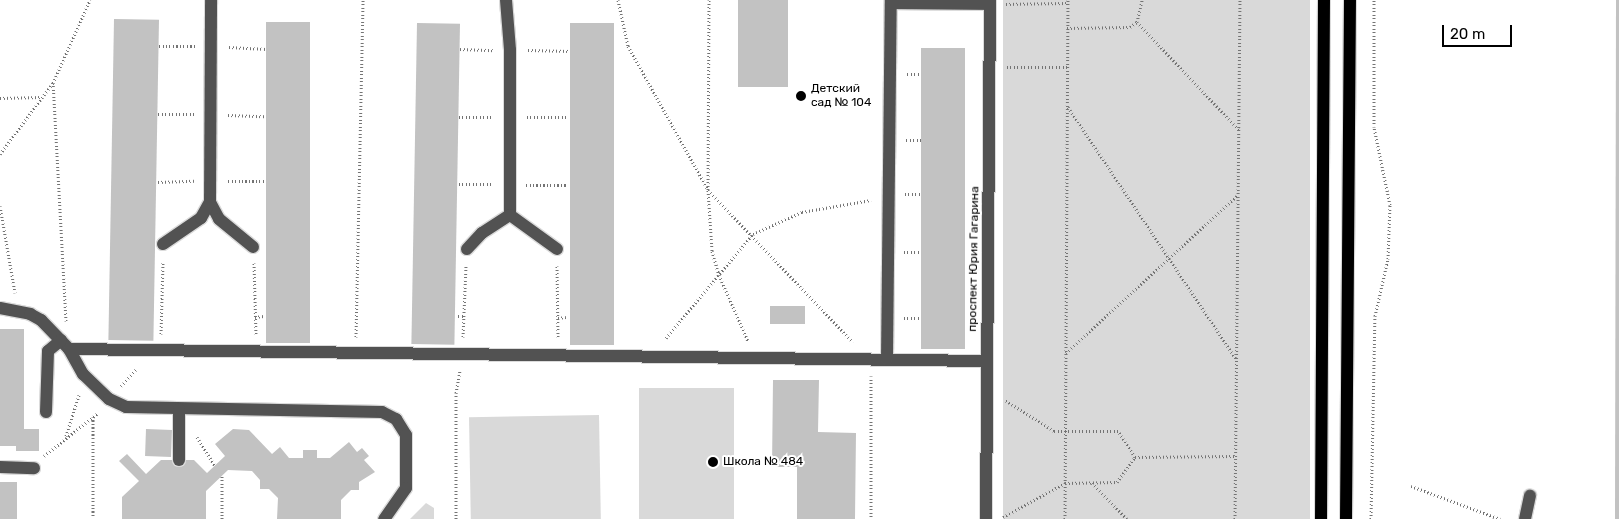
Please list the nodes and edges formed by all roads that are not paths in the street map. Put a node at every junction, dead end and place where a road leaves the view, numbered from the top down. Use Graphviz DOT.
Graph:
graph roads {
  1 [pos="211,0"];
  2 [pos="506,0"];
  3 [pos="1324,0"];
  4 [pos="1350,0"];
  5 [pos="890,1"];
  6 [pos="990,2"];
  7 [pos="210,202"];
  8 [pos="510,215"];
  9 [pos="163,244"];
  10 [pos="253,247"];
  11 [pos="467,249"];
  12 [pos="557,249"];
  13 [pos="0,308"];
  14 [pos="65,344"];
  15 [pos="887,359"];
  16 [pos="987,360"];
  17 [pos="179,409"];
  18 [pos="46,412"];
  19 [pos="179,460"];
  20 [pos="0,467"];
  21 [pos="34,468"];
  22 [pos="1530,496"];
  23 [pos="384,519"];
  24 [pos="986,519"];
  25 [pos="1321,519"];
  26 [pos="1346,519"];
  27 [pos="1525,519"];
  1 -- 7 [label="street"];
  2 -- 8 [label="street"];
  3 -- 25 [label="main road"];
  4 -- 26 [label="main road"];
  5 -- 6 [label="street"];
  5 -- 15 [label="street"];
  6 -- 16 [label="street, проспект Юрия Гагарина"];
  7 -- 9 [label="street"];
  7 -- 10 [label="street"];
  8 -- 11 [label="street"];
  8 -- 12 [label="street"];
  13 -- 14 [label="street"];
  14 -- 15 [label="street"];
  14 -- 17 [label="street"];
  14 -- 18 [label="street"];
  15 -- 16 [label="street"];
  16 -- 24 [label="street, проспект Юрия Гагарина"];
  17 -- 19 [label="street"];
  17 -- 23 [label="street"];
  20 -- 21 [label="street"];
  22 -- 27 [label="street"];
}
